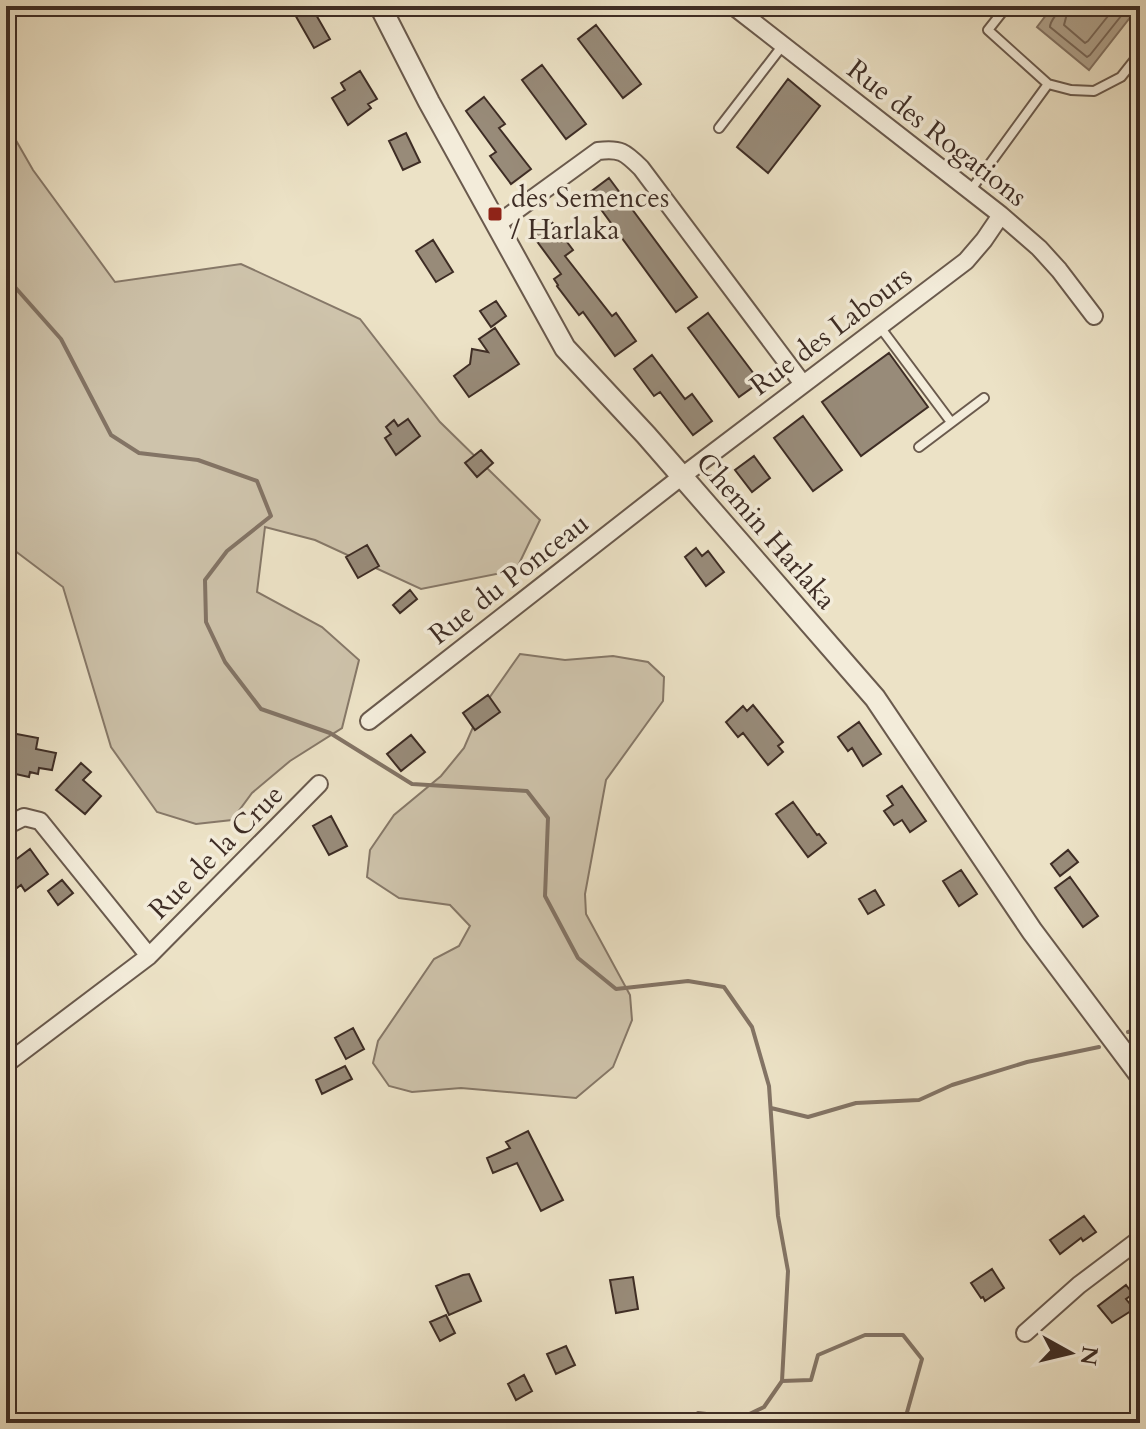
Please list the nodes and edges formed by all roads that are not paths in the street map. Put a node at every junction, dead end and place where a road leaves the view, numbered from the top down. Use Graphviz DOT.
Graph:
graph roads {
  1 [pos="380,6"];
  2 [pos="733,6"];
  3 [pos="1007,6"];
  4 [pos="783,45"];
  5 [pos="1140,53"];
  6 [pos="1048,84"];
  7 [pos="719,128"];
  8 [pos="970,192"];
  9 [pos="1001,215"];
  10 [pos="496,225"];
  11 [pos="1094,316"];
  12 [pos="879,326"];
  13 [pos="803,384"];
  14 [pos="984,398"];
  15 [pos="951,422"];
  16 [pos="919,447"];
  17 [pos="681,477"];
  18 [pos="369,721"];
  19 [pos="319,784"];
  20 [pos="6,826"];
  21 [pos="149,956"];
  22 [pos="6,1064"];
  23 [pos="1140,1075"];
  24 [pos="1140,1239"];
  25 [pos="1025,1333"];
  1 -- 10 [label="street, Chemin Harlaka"];
  2 -- 4 [label="street, Rue des Rogations"];
  3 -- 6 [label="lane"];
  4 -- 7 [label="lane"];
  4 -- 8 [label="street, Rue des Rogations"];
  5 -- 6 [label="lane"];
  6 -- 8 [label="lane"];
  8 -- 9 [label="street, Rue des Rogations"];
  9 -- 11 [label="street, Rue des Rogations"];
  9 -- 12 [label="street, Rue des Labours"];
  10 -- 13 [label="street"];
  10 -- 17 [label="street, Chemin Harlaka"];
  12 -- 13 [label="street, Rue des Labours"];
  12 -- 15 [label="lane"];
  13 -- 17 [label="street, Rue des Labours"];
  14 -- 15 [label="lane"];
  15 -- 16 [label="lane"];
  17 -- 18 [label="street, Rue du Ponceau"];
  17 -- 23 [label="street, Chemin Harlaka"];
  19 -- 21 [label="street, Rue de la Crue"];
  20 -- 21 [label="street"];
  21 -- 22 [label="street, Rue de la Crue"];
  24 -- 25 [label="street"];
}
